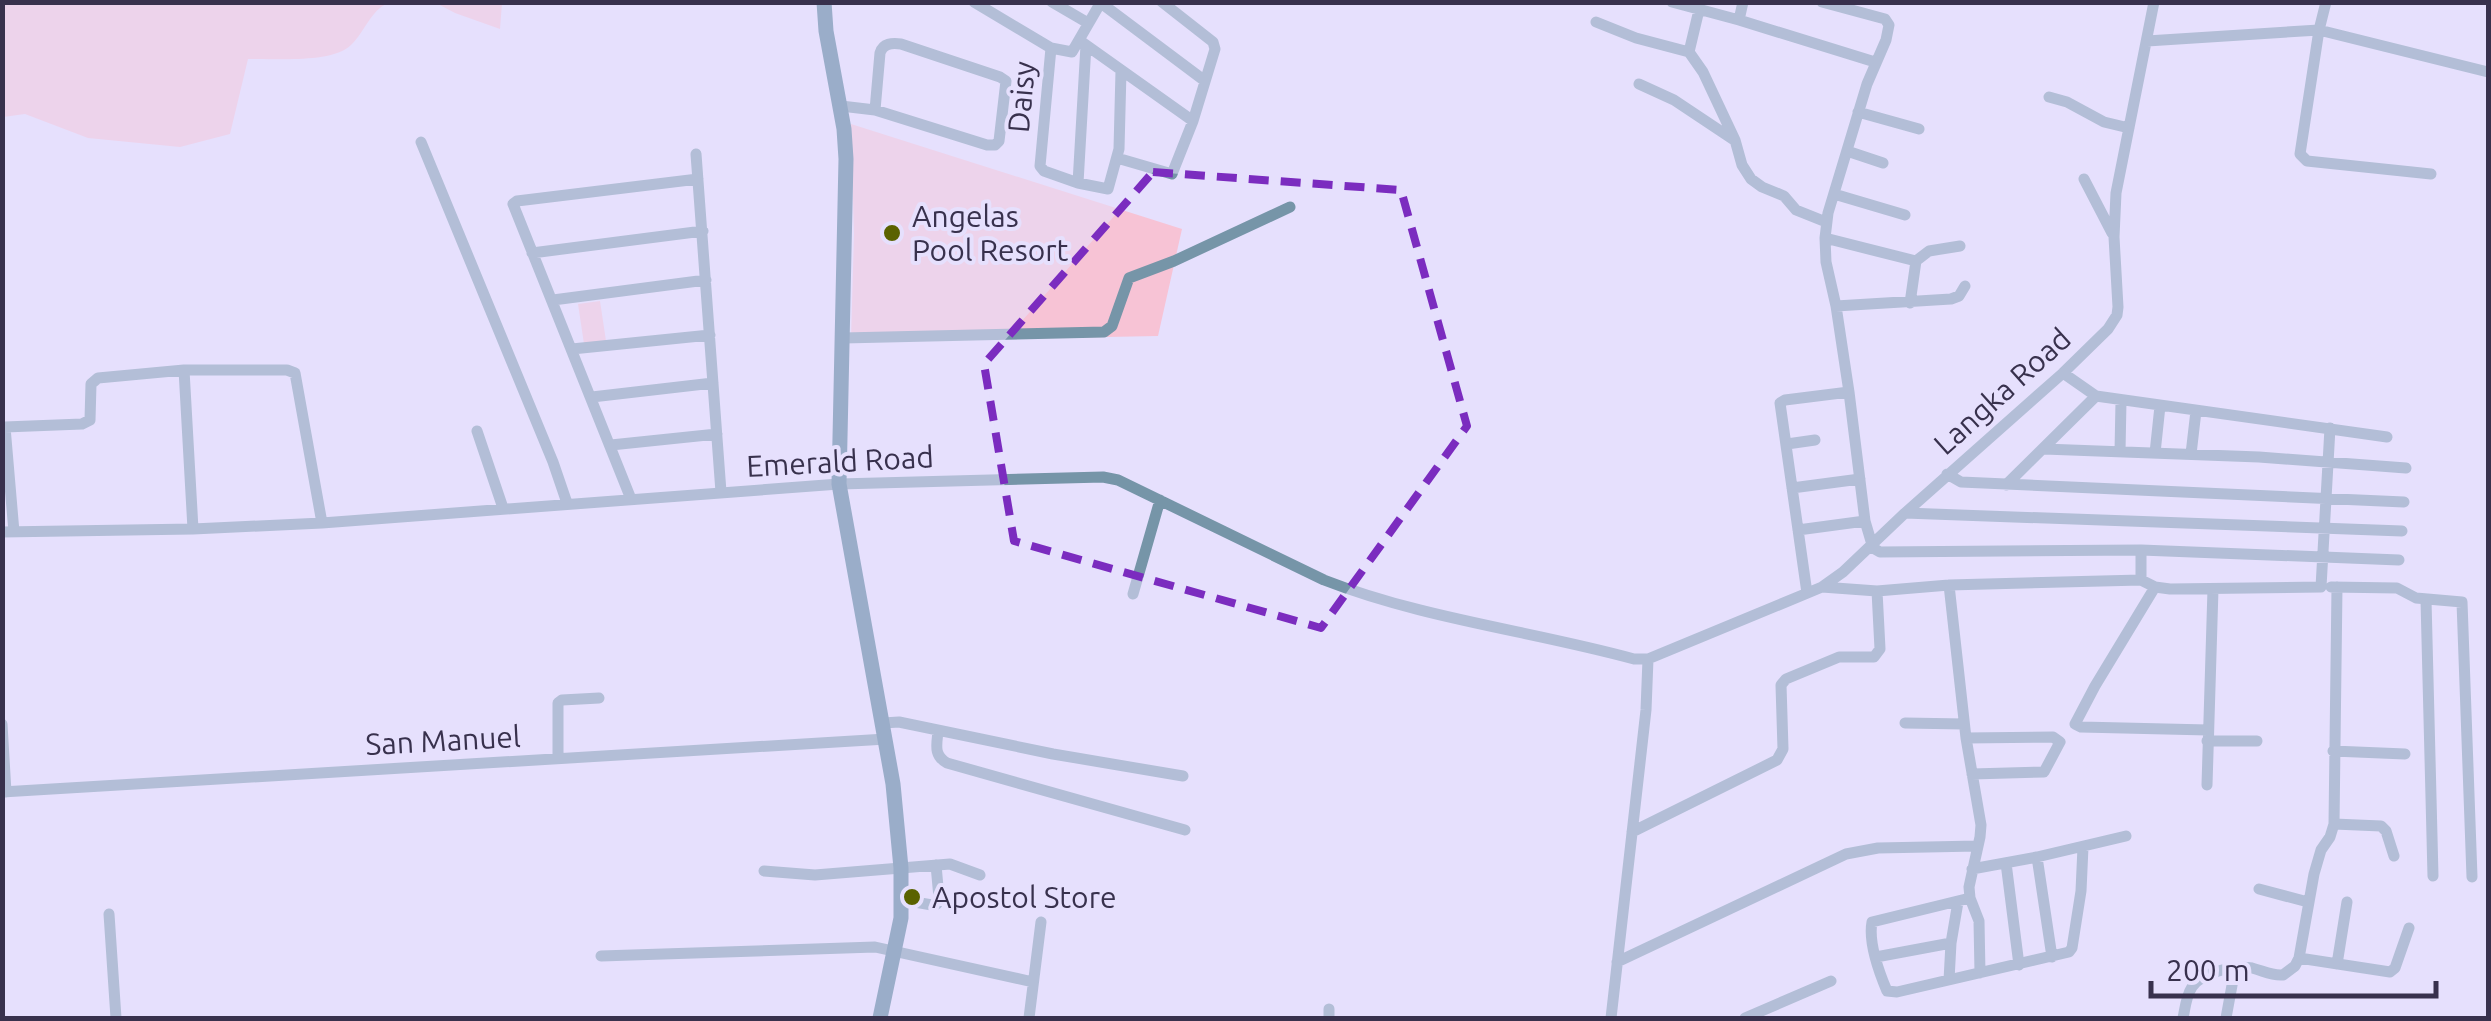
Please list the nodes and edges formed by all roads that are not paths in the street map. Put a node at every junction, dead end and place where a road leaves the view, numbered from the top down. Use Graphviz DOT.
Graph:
graph roads {
  1 [pos="824,2"];
  2 [pos="974,2"];
  3 [pos="1052,2"];
  4 [pos="1162,2"];
  5 [pos="1672,2"];
  6 [pos="1743,2"];
  7 [pos="1822,2"];
  8 [pos="2137,2"];
  9 [pos="2326,2"];
  10 [pos="1101,3"];
  11 [pos="2153,5"];
  12 [pos="1700,10"];
  13 [pos="1738,20"];
  14 [pos="1596,22"];
  15 [pos="1088,23"];
  16 [pos="2319,30"];
  17 [pos="2147,41"];
  18 [pos="1082,42"];
  19 [pos="1050,48"];
  20 [pos="1689,52"];
  21 [pos="1875,62"];
  22 [pos="1122,71"];
  23 [pos="2488,72"];
  24 [pos="1205,81"];
  25 [pos="1640,84"];
  26 [pos="2049,98"];
  27 [pos="840,106"];
  28 [pos="875,110"];
  29 [pos="1858,112"];
  30 [pos="1192,121"];
  31 [pos="2129,128"];
  32 [pos="1919,129"];
  33 [pos="1735,140"];
  34 [pos="421,142"];
  35 [pos="1847,151"];
  36 [pos="696,154"];
  37 [pos="1117,158"];
  38 [pos="1883,163"];
  39 [pos="2431,174"];
  40 [pos="698,179"];
  41 [pos="2084,179"];
  42 [pos="1078,183"];
  43 [pos="1834,194"];
  44 [pos="1290,206"];
  45 [pos="1905,215"];
  46 [pos="1826,222"];
  47 [pos="702,231"];
  48 [pos="2114,237"];
  49 [pos="1825,238"];
  50 [pos="1960,246"];
  51 [pos="532,252"];
  52 [pos="1916,261"];
  53 [pos="706,280"];
  54 [pos="1965,286"];
  55 [pos="553,300"];
  56 [pos="1910,303"];
  57 [pos="1836,306"];
  58 [pos="710,335"];
  59 [pos="843,338"];
  60 [pos="572,349"];
  61 [pos="184,370"];
  62 [pos="2063,372"];
  63 [pos="713,382"];
  64 [pos="1849,392"];
  65 [pos="2096,396"];
  66 [pos="592,397"];
  67 [pos="2121,401"];
  68 [pos="2160,406"];
  69 [pos="2196,410"];
  70 [pos="4,427"];
  71 [pos="2330,428"];
  72 [pos="477,431"];
  73 [pos="717,434"];
  74 [pos="2387,437"];
  75 [pos="1816,440"];
  76 [pos="1787,444"];
  77 [pos="611,445"];
  78 [pos="2044,448"];
  79 [pos="2120,452"];
  80 [pos="2155,453"];
  81 [pos="2191,454"];
  82 [pos="2328,463"];
  83 [pos="2406,468"];
  84 [pos="1947,474"];
  85 [pos="1860,479"];
  86 [pos="839,484"];
  87 [pos="2006,485"];
  88 [pos="1792,488"];
  89 [pos="721,492"];
  90 [pos="2326,498"];
  91 [pos="631,499"];
  92 [pos="1160,500"];
  93 [pos="2404,502"];
  94 [pos="567,503"];
  95 [pos="503,508"];
  96 [pos="1905,513"];
  97 [pos="1865,521"];
  98 [pos="322,523"];
  99 [pos="2325,528"];
  100 [pos="193,529"];
  101 [pos="1798,530"];
  102 [pos="2402,531"];
  103 [pos="8,532"];
  104 [pos="1871,546"];
  105 [pos="2141,550"];
  106 [pos="2324,556"];
  107 [pos="2399,560"];
  108 [pos="2141,580"];
  109 [pos="1949,585"];
  110 [pos="2155,586"];
  111 [pos="2322,586"];
  112 [pos="2337,587"];
  113 [pos="1822,588"];
  114 [pos="2213,589"];
  115 [pos="1876,591"];
  116 [pos="1806,593"];
  117 [pos="1133,594"];
  118 [pos="2426,600"];
  119 [pos="1648,659"];
  120 [pos="599,698"];
  121 [pos="1905,723"];
  122 [pos="2,724"];
  123 [pos="938,730"];
  124 [pos="884,731"];
  125 [pos="1965,731"];
  126 [pos="2208,736"];
  127 [pos="2257,742"];
  128 [pos="2334,750"];
  129 [pos="2405,754"];
  130 [pos="558,758"];
  131 [pos="1972,774"];
  132 [pos="1183,776"];
  133 [pos="2207,785"];
  134 [pos="4,792"];
  135 [pos="2334,824"];
  136 [pos="1185,830"];
  137 [pos="1632,832"];
  138 [pos="2126,836"];
  139 [pos="1977,846"];
  140 [pos="2083,846"];
  141 [pos="2394,856"];
  142 [pos="2037,857"];
  143 [pos="2006,863"];
  144 [pos="936,865"];
  145 [pos="901,868"];
  146 [pos="1972,869"];
  147 [pos="764,871"];
  148 [pos="980,875"];
  149 [pos="2433,876"];
  150 [pos="2472,877"];
  151 [pos="2258,889"];
  152 [pos="902,900"];
  153 [pos="1964,900"];
  154 [pos="2308,902"];
  155 [pos="2347,902"];
  156 [pos="109,914"];
  157 [pos="1041,922"];
  158 [pos="2409,928"];
  159 [pos="1951,943"];
  160 [pos="896,950"];
  161 [pos="600,956"];
  162 [pos="1876,957"];
  163 [pos="2052,957"];
  164 [pos="2299,958"];
  165 [pos="1617,962"];
  166 [pos="2337,964"];
  167 [pos="2019,965"];
  168 [pos="2234,968"];
  169 [pos="1980,973"];
  170 [pos="1831,980"];
  171 [pos="1949,980"];
  172 [pos="1033,982"];
  173 [pos="116,1018"];
  174 [pos="880,1018"];
  175 [pos="1029,1018"];
  176 [pos="1611,1018"];
  177 [pos="1744,1018"];
  178 [pos="2183,1018"];
  179 [pos="2226,1018"];
  1 -- 27 [label="street"];
  2 -- 19 [label="street, Daisy"];
  3 -- 15 [label="street"];
  4 -- 24 [label="street"];
  5 -- 12 [label="street"];
  6 -- 13 [label="street"];
  7 -- 21 [label="street"];
  8 -- 11 [label="street"];
  9 -- 16 [label="street"];
  10 -- 15 [label="street"];
  10 -- 24 [label="street"];
  11 -- 17 [label="street, Langka Road"];
  12 -- 13 [label="street"];
  12 -- 20 [label="street"];
  13 -- 21 [label="street"];
  14 -- 20 [label="street"];
  15 -- 18 [label="street"];
  16 -- 17 [label="street"];
  16 -- 23 [label="street"];
  16 -- 39 [label="street"];
  17 -- 31 [label="street, Langka Road"];
  18 -- 19 [label="street"];
  18 -- 22 [label="street"];
  18 -- 42 [label="street"];
  19 -- 42 [label="street, Daisy"];
  20 -- 33 [label="street"];
  21 -- 29 [label="street"];
  22 -- 30 [label="street"];
  22 -- 37 [label="street"];
  24 -- 30 [label="street"];
  25 -- 33 [label="street"];
  26 -- 31 [label="street"];
  27 -- 28 [label="street"];
  27 -- 59 [label="street"];
  28 -- 28 [label="street"];
  29 -- 32 [label="street"];
  29 -- 35 [label="street"];
  30 -- 37 [label="street"];
  31 -- 48 [label="street, Langka Road"];
  33 -- 46 [label="street"];
  34 -- 94 [label="street"];
  35 -- 38 [label="street"];
  35 -- 43 [label="street"];
  36 -- 40 [label="street"];
  37 -- 42 [label="street"];
  40 -- 47 [label="street"];
  40 -- 51 [label="street"];
  41 -- 48 [label="street"];
  43 -- 45 [label="street"];
  43 -- 46 [label="street"];
  44 -- 59 [label="street"];
  46 -- 49 [label="street"];
  47 -- 51 [label="street"];
  47 -- 53 [label="street"];
  48 -- 62 [label="street, Langka Road"];
  49 -- 52 [label="street"];
  49 -- 57 [label="street"];
  50 -- 52 [label="street"];
  51 -- 55 [label="street"];
  52 -- 56 [label="street"];
  53 -- 55 [label="street"];
  53 -- 58 [label="street"];
  54 -- 56 [label="street"];
  55 -- 60 [label="street"];
  56 -- 57 [label="street"];
  57 -- 64 [label="street"];
  58 -- 60 [label="street"];
  58 -- 63 [label="street"];
  59 -- 86 [label="street"];
  60 -- 66 [label="street"];
  61 -- 70 [label="street"];
  61 -- 98 [label="street"];
  61 -- 100 [label="street"];
  62 -- 65 [label="street"];
  62 -- 84 [label="street, Langka Road"];
  63 -- 66 [label="street"];
  63 -- 73 [label="street"];
  64 -- 76 [label="street"];
  64 -- 85 [label="street"];
  65 -- 67 [label="street"];
  65 -- 78 [label="street"];
  66 -- 77 [label="street"];
  67 -- 68 [label="street"];
  67 -- 79 [label="street"];
  68 -- 69 [label="street"];
  68 -- 80 [label="street"];
  69 -- 71 [label="street"];
  69 -- 81 [label="street"];
  70 -- 103 [label="street"];
  71 -- 74 [label="street"];
  71 -- 82 [label="street"];
  72 -- 95 [label="street"];
  73 -- 77 [label="street"];
  73 -- 89 [label="street"];
  75 -- 76 [label="street"];
  76 -- 88 [label="street"];
  77 -- 91 [label="street"];
  78 -- 79 [label="street"];
  78 -- 87 [label="street"];
  79 -- 80 [label="street"];
  80 -- 81 [label="street"];
  81 -- 82 [label="street"];
  82 -- 83 [label="street"];
  82 -- 90 [label="street"];
  84 -- 87 [label="street"];
  84 -- 96 [label="street, Langka Road"];
  85 -- 88 [label="street"];
  85 -- 97 [label="street"];
  86 -- 89 [label="street, Emerald Road"];
  86 -- 92 [label="street, Emerald Road"];
  86 -- 124 [label="street"];
  87 -- 90 [label="street"];
  88 -- 101 [label="street"];
  89 -- 91 [label="street, Emerald Road"];
  90 -- 93 [label="street"];
  90 -- 99 [label="street"];
  91 -- 94 [label="street, Emerald Road"];
  92 -- 117 [label="street"];
  92 -- 119 [label="street, Emerald Road"];
  94 -- 95 [label="street, Emerald Road"];
  95 -- 98 [label="street, Emerald Road"];
  96 -- 99 [label="street"];
  96 -- 104 [label="street, Langka Road"];
  97 -- 101 [label="street"];
  97 -- 104 [label="street"];
  98 -- 100 [label="street, Emerald Road"];
  99 -- 102 [label="street"];
  99 -- 106 [label="street"];
  100 -- 103 [label="street, Emerald Road"];
  101 -- 116 [label="street"];
  104 -- 105 [label="street"];
  104 -- 113 [label="street, Langka Road"];
  105 -- 106 [label="street"];
  105 -- 108 [label="street"];
  106 -- 107 [label="street"];
  106 -- 111 [label="street"];
  108 -- 109 [label="street"];
  108 -- 110 [label="street"];
  109 -- 115 [label="street"];
  109 -- 125 [label="street"];
  110 -- 114 [label="street"];
  110 -- 126 [label="street"];
  111 -- 112 [label="street"];
  111 -- 114 [label="street"];
  112 -- 118 [label="street"];
  112 -- 128 [label="street"];
  113 -- 115 [label="street"];
  113 -- 116 [label="street, Langka Road"];
  114 -- 126 [label="street"];
  115 -- 137 [label="street"];
  116 -- 119 [label="street, Langka Road"];
  118 -- 149 [label="street"];
  118 -- 150 [label="street"];
  119 -- 137 [label="street"];
  120 -- 130 [label="street"];
  121 -- 125 [label="street"];
  122 -- 134 [label="street"];
  123 -- 124 [label="street, San Manuel"];
  123 -- 132 [label="street, San Manuel"];
  123 -- 136 [label="street"];
  124 -- 130 [label="street, San Manuel"];
  124 -- 145 [label="street"];
  125 -- 131 [label="street"];
  125 -- 131 [label="street"];
  126 -- 127 [label="street"];
  126 -- 133 [label="street"];
  128 -- 129 [label="street"];
  128 -- 135 [label="street"];
  130 -- 134 [label="street, San Manuel"];
  131 -- 139 [label="street"];
  135 -- 141 [label="street"];
  135 -- 154 [label="street"];
  137 -- 165 [label="street"];
  138 -- 140 [label="street"];
  139 -- 146 [label="street"];
  139 -- 165 [label="street"];
  140 -- 142 [label="street"];
  140 -- 163 [label="street"];
  142 -- 143 [label="street"];
  142 -- 163 [label="street"];
  143 -- 146 [label="street"];
  143 -- 167 [label="street"];
  144 -- 145 [label="street"];
  144 -- 148 [label="street"];
  144 -- 152 [label="street"];
  145 -- 147 [label="street"];
  145 -- 152 [label="street"];
  146 -- 153 [label="street"];
  151 -- 154 [label="street"];
  152 -- 160 [label="street"];
  153 -- 159 [label="street"];
  153 -- 162 [label="street"];
  153 -- 169 [label="street"];
  154 -- 164 [label="street"];
  155 -- 166 [label="street"];
  156 -- 173 [label="street"];
  157 -- 172 [label="street"];
  158 -- 166 [label="street"];
  159 -- 162 [label="street"];
  159 -- 171 [label="street"];
  160 -- 161 [label="street"];
  160 -- 172 [label="street"];
  160 -- 174 [label="street"];
  162 -- 171 [label="street"];
  163 -- 167 [label="street"];
  164 -- 166 [label="street"];
  164 -- 168 [label="street"];
  165 -- 176 [label="street"];
  167 -- 169 [label="street"];
  168 -- 178 [label="street"];
  168 -- 179 [label="street"];
  169 -- 171 [label="street"];
  170 -- 177 [label="street"];
  172 -- 175 [label="street"];
}
